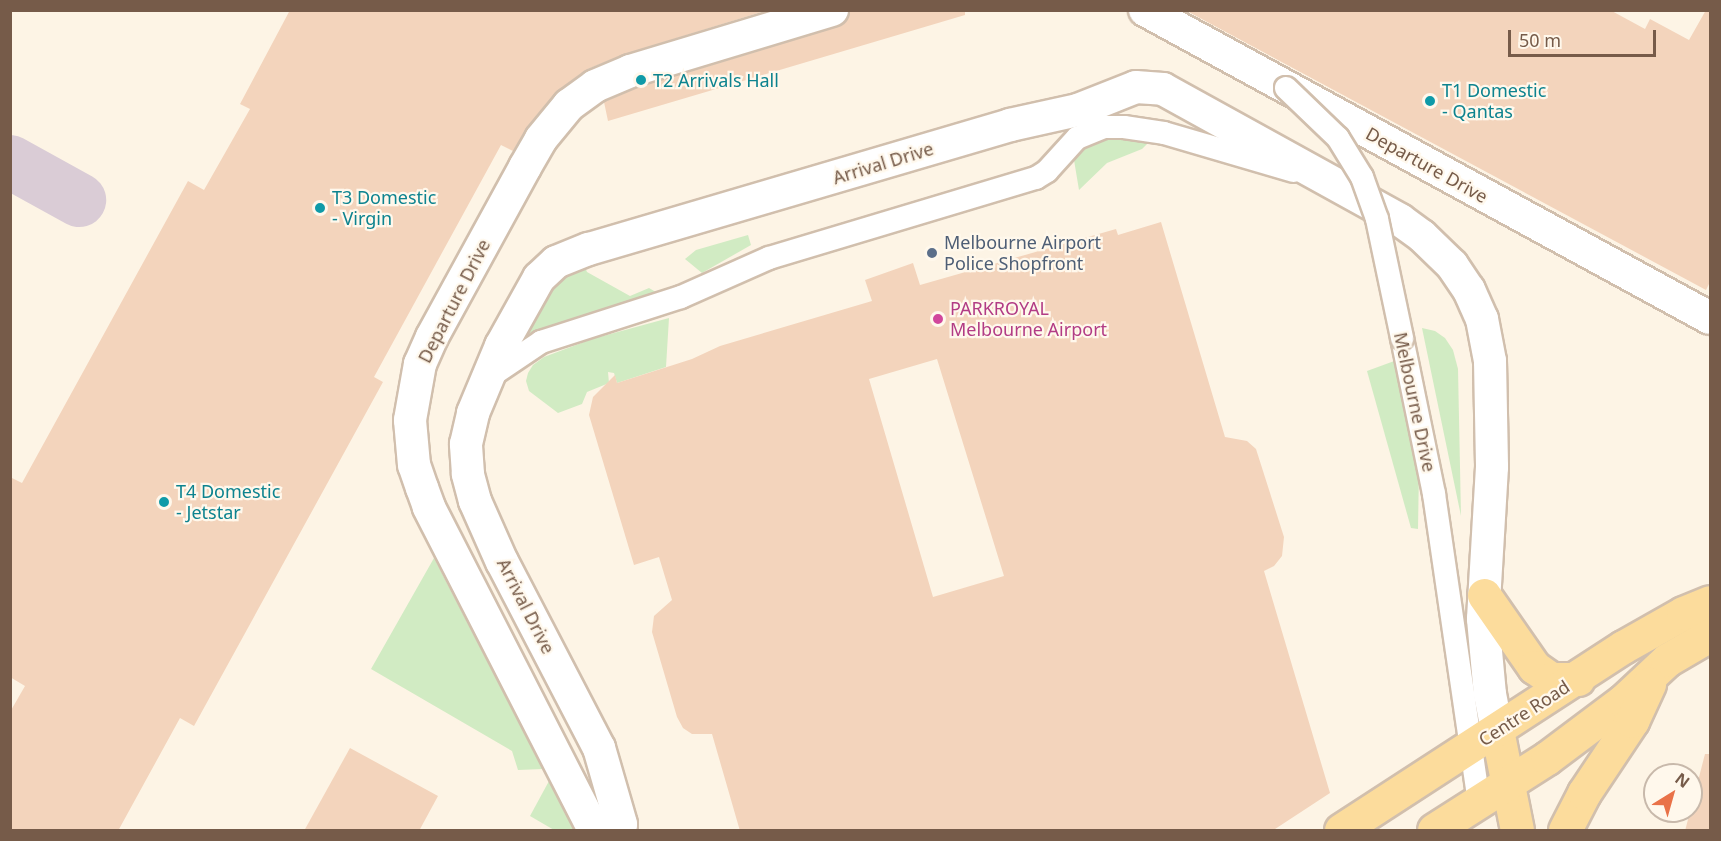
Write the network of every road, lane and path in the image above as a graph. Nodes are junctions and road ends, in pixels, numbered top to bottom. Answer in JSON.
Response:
{"nodes":[{"id":1,"x":832,"y":10,"type":"edge"},
{"id":2,"x":1145,"y":10,"type":"edge"},
{"id":3,"x":1286,"y":88,"type":"junction"},
{"id":4,"x":1325,"y":178,"type":"junction"},
{"id":5,"x":1710,"y":318,"type":"edge"},
{"id":6,"x":1482,"y":319,"type":"joint"},
{"id":7,"x":489,"y":377,"type":"junction"},
{"id":8,"x":1484,"y":595,"type":"junction"},
{"id":9,"x":1710,"y":603,"type":"edge"},
{"id":10,"x":1710,"y":635,"type":"edge"},
{"id":11,"x":1660,"y":667,"type":"junction"},
{"id":12,"x":1578,"y":678,"type":"junction"},
{"id":13,"x":1484,"y":739,"type":"junction"},
{"id":14,"x":1507,"y":784,"type":"junction"},
{"id":15,"x":1479,"y":801,"type":"junction"},
{"id":16,"x":594,"y":831,"type":"edge"},
{"id":17,"x":617,"y":831,"type":"edge"},
{"id":18,"x":1341,"y":831,"type":"edge"},
{"id":19,"x":1434,"y":831,"type":"edge"},
{"id":20,"x":1516,"y":831,"type":"edge"},
{"id":21,"x":1565,"y":831,"type":"edge"}],
"edges":[{"from":1,"to":16,"type":"street","name":"Departure Drive"},
{"from":2,"to":3,"type":"street","name":"Departure Drive"},
{"from":3,"to":5,"type":"street","name":"Departure Drive","bridge":true},
{"from":3,"to":13,"type":"street","name":"Melbourne Drive","bridge":true},
{"from":4,"to":6,"type":"street","name":"Arrival Drive"},
{"from":4,"to":7,"type":"street","name":"Arrival Drive"},
{"from":4,"to":7,"type":"street","name":"Arrival Drive"},
{"from":6,"to":8,"type":"street","name":"Melbourne Drive"},
{"from":7,"to":17,"type":"street","name":"Arrival Drive"},
{"from":8,"to":12,"type":"main road"},
{"from":8,"to":13,"type":"street","name":"Melbourne Drive"},
{"from":9,"to":11,"type":"main road"},
{"from":9,"to":12,"type":"main road","name":"Centre Road"},
{"from":10,"to":11,"type":"main road"},
{"from":11,"to":14,"type":"main road"},
{"from":11,"to":21,"type":"main road"},
{"from":12,"to":13,"type":"main road","name":"Centre Road"},
{"from":13,"to":14,"type":"main road","name":"Melbourne Drive"},
{"from":13,"to":15,"type":"street"},
{"from":13,"to":18,"type":"main road","name":"Centre Road"},
{"from":14,"to":15,"type":"main road"},
{"from":14,"to":20,"type":"main road","name":"Melbourne Drive"},
{"from":15,"to":19,"type":"main road"}]}
